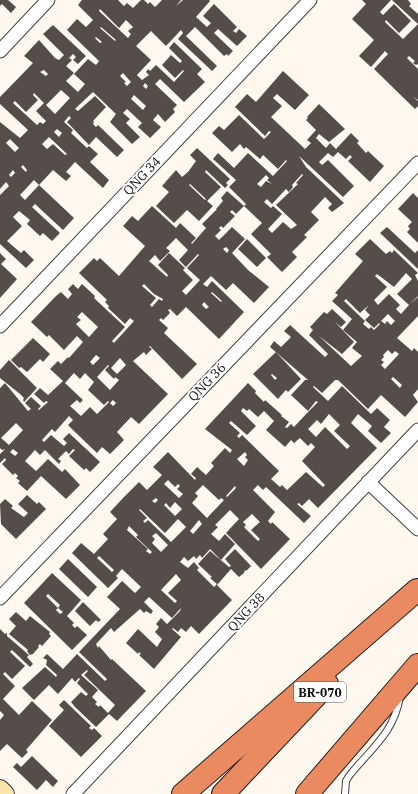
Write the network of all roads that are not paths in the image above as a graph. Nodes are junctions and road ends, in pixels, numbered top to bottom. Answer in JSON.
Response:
{"nodes":[{"id":1,"x":48,"y":0,"type":"edge"},
{"id":2,"x":310,"y":0,"type":"edge"},
{"id":3,"x":0,"y":51,"type":"edge"},
{"id":4,"x":416,"y":165,"type":"edge"},
{"id":5,"x":0,"y":326,"type":"edge"},
{"id":6,"x":418,"y":430,"type":"edge"},
{"id":7,"x":368,"y":482,"type":"junction"},
{"id":8,"x":418,"y":529,"type":"edge"},
{"id":9,"x":417,"y":590,"type":"edge"},
{"id":10,"x":0,"y":598,"type":"edge"},
{"id":11,"x":418,"y":665,"type":"edge"},
{"id":12,"x":402,"y":683,"type":"junction"},
{"id":13,"x":0,"y":789,"type":"edge"},
{"id":14,"x":6,"y":794,"type":"edge"},
{"id":15,"x":73,"y":794,"type":"edge"},
{"id":16,"x":183,"y":794,"type":"edge"},
{"id":17,"x":223,"y":794,"type":"edge"},
{"id":18,"x":307,"y":794,"type":"edge"},
{"id":19,"x":345,"y":794,"type":"edge"}],
"edges":[{"from":1,"to":3,"type":"street"},
{"from":2,"to":5,"type":"street","name":"QNG 34"},
{"from":4,"to":10,"type":"street","name":"QNG 36"},
{"from":6,"to":7,"type":"street","name":"QNG 38"},
{"from":7,"to":8,"type":"street"},
{"from":7,"to":15,"type":"street","name":"QNG 38"},
{"from":9,"to":16,"type":"highway"},
{"from":9,"to":17,"type":"highway","number":"BR-070"},
{"from":11,"to":12,"type":"highway"},
{"from":12,"to":18,"type":"highway"},
{"from":12,"to":19,"type":"lane"},
{"from":13,"to":14,"type":"main road"}]}
